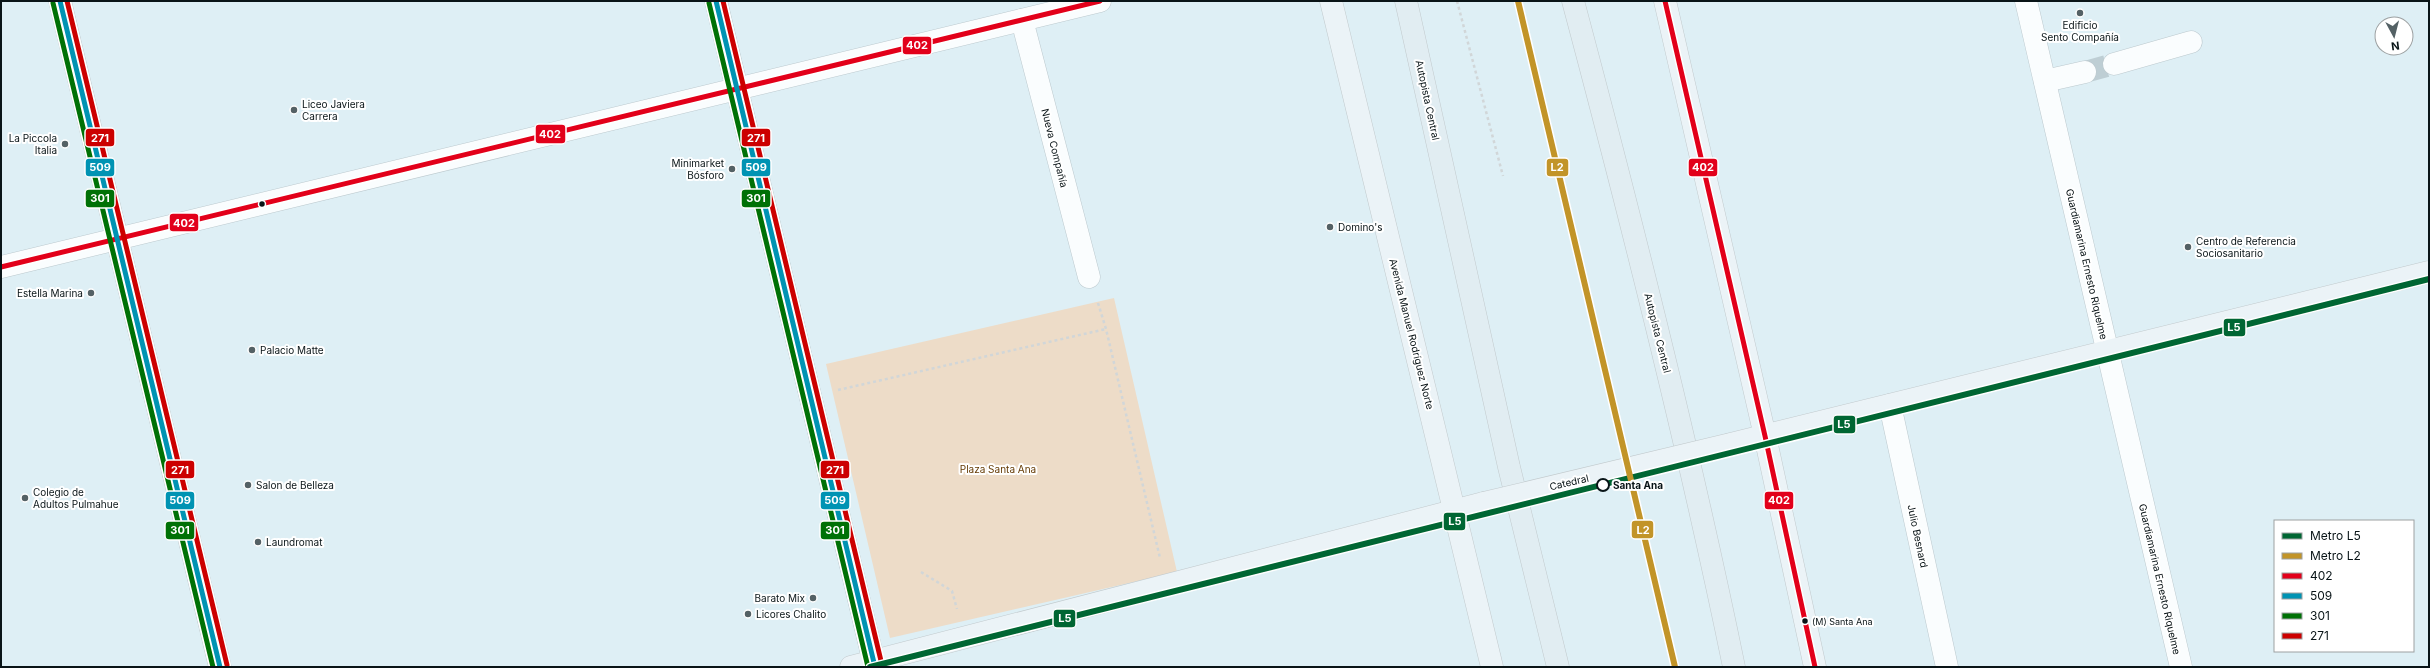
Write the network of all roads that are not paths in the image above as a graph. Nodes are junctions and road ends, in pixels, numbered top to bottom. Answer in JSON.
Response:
{"nodes":[{"id":1,"x":60,"y":1,"type":"edge"},
{"id":2,"x":716,"y":1,"type":"edge"},
{"id":3,"x":1100,"y":1,"type":"edge"},
{"id":4,"x":1331,"y":1,"type":"edge"},
{"id":5,"x":1406,"y":1,"type":"edge"},
{"id":6,"x":1573,"y":1,"type":"edge"},
{"id":7,"x":1665,"y":1,"type":"edge"},
{"id":8,"x":2026,"y":1,"type":"edge"},
{"id":9,"x":1022,"y":20,"type":"junction"},
{"id":10,"x":2191,"y":42,"type":"dead end"},
{"id":11,"x":2114,"y":64,"type":"tunnel mouth"},
{"id":12,"x":2085,"y":72,"type":"tunnel mouth"},
{"id":13,"x":2045,"y":81,"type":"junction"},
{"id":14,"x":737,"y":90,"type":"junction"},
{"id":15,"x":118,"y":239,"type":"junction"},
{"id":16,"x":1,"y":267,"type":"edge"},
{"id":17,"x":2429,"y":272,"type":"edge"},
{"id":18,"x":1088,"y":277,"type":"dead end"},
{"id":19,"x":2107,"y":351,"type":"junction"},
{"id":20,"x":1890,"y":405,"type":"junction"},
{"id":21,"x":1765,"y":436,"type":"junction"},
{"id":22,"x":1455,"y":510,"type":"junction"},
{"id":23,"x":874,"y":664,"type":"edge"},
{"id":24,"x":220,"y":667,"type":"edge"},
{"id":25,"x":851,"y":667,"type":"edge"},
{"id":26,"x":1492,"y":667,"type":"edge"},
{"id":27,"x":1558,"y":667,"type":"edge"},
{"id":28,"x":1734,"y":667,"type":"edge"},
{"id":29,"x":1815,"y":667,"type":"edge"},
{"id":30,"x":1947,"y":667,"type":"edge"},
{"id":31,"x":2181,"y":667,"type":"edge"}],
"edges":[{"from":1,"to":15,"type":"main road"},
{"from":2,"to":14,"type":"street"},
{"from":3,"to":9,"type":"street"},
{"from":4,"to":22,"type":"main road","name":"Avenida Manuel Rodríguez Norte"},
{"from":5,"to":27,"type":"highway","name":"Autopista Central"},
{"from":6,"to":28,"type":"highway","name":"Autopista Central"},
{"from":7,"to":21,"type":"main road"},
{"from":8,"to":13,"type":"street","name":"Guardiamarina Ernesto Riquelme"},
{"from":9,"to":14,"type":"street"},
{"from":9,"to":18,"type":"street","name":"Nueva Compañía"},
{"from":10,"to":11,"type":"street"},
{"from":12,"to":13,"type":"street"},
{"from":13,"to":19,"type":"street","name":"Guardiamarina Ernesto Riquelme"},
{"from":14,"to":15,"type":"street"},
{"from":14,"to":23,"type":"street"},
{"from":15,"to":16,"type":"street"},
{"from":15,"to":24,"type":"main road"},
{"from":17,"to":19,"type":"main road","name":"Catedral"},
{"from":19,"to":20,"type":"main road","name":"Catedral"},
{"from":19,"to":31,"type":"street","name":"Guardiamarina Ernesto Riquelme"},
{"from":20,"to":21,"type":"main road","name":"Catedral"},
{"from":20,"to":30,"type":"street","name":"Julio Besnard"},
{"from":21,"to":22,"type":"main road","name":"Catedral","bridge":true},
{"from":21,"to":29,"type":"main road"},
{"from":22,"to":23,"type":"main road","name":"Catedral"},
{"from":22,"to":26,"type":"main road","name":"Avenida Manuel Rodríguez Norte"},
{"from":23,"to":25,"type":"main road","name":"Catedral"}]}
